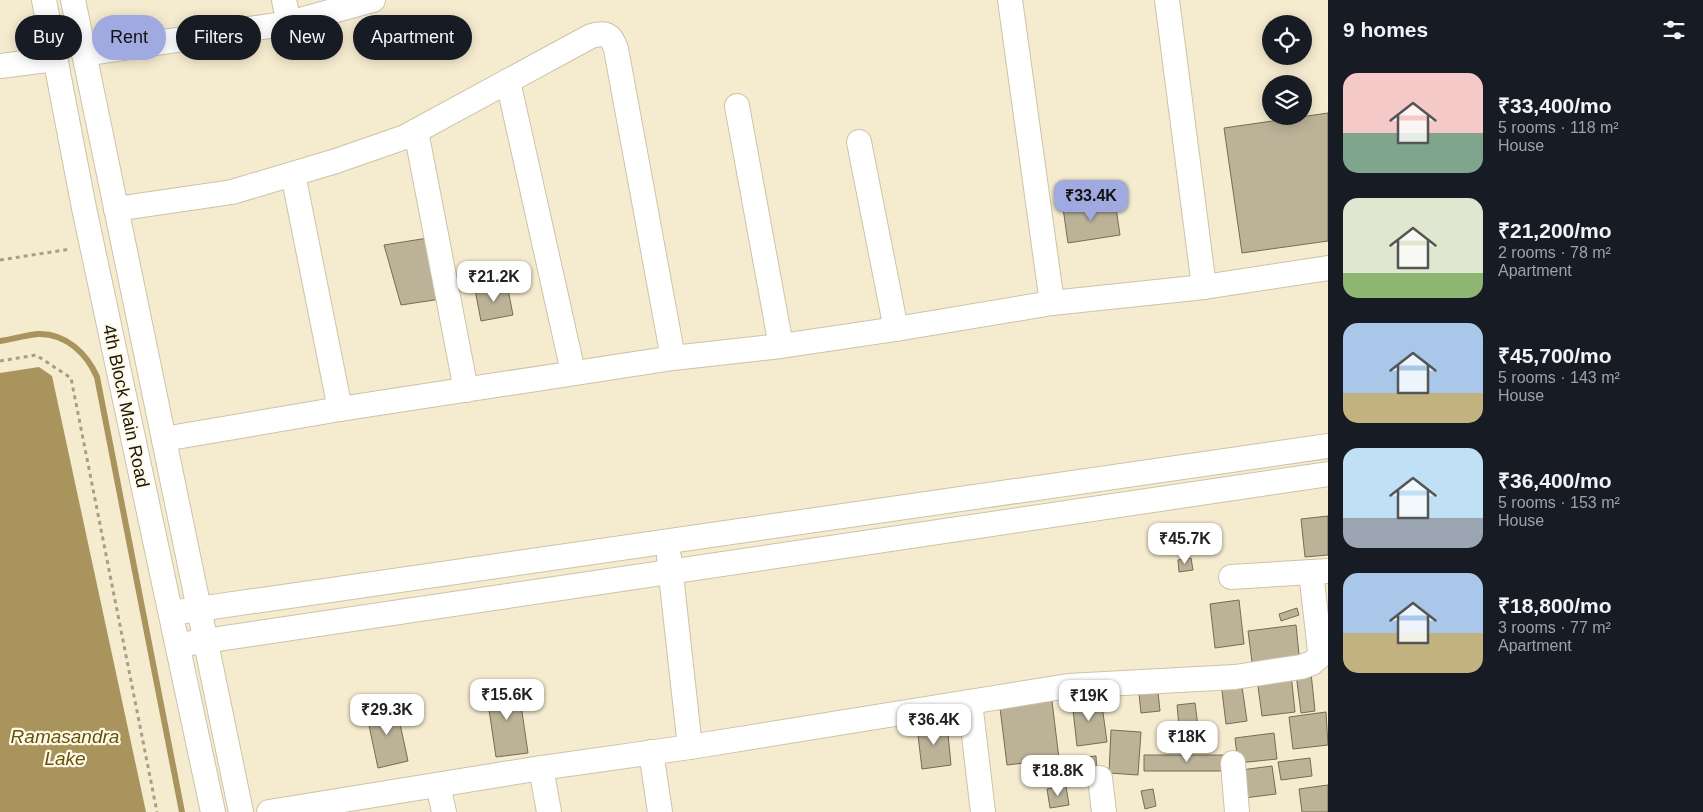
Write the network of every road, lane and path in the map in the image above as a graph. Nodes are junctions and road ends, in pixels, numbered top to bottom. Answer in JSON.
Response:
{"nodes":[{"id":1,"x":44,"y":0,"type":"edge"},
{"id":2,"x":73,"y":0,"type":"edge"},
{"id":3,"x":374,"y":0,"type":"edge"},
{"id":4,"x":1010,"y":0,"type":"edge"},
{"id":5,"x":1167,"y":0,"type":"edge"},
{"id":6,"x":286,"y":11,"type":"edge"},
{"id":7,"x":47,"y":15,"type":"edge"},
{"id":8,"x":84,"y":54,"type":"junction"},
{"id":9,"x":47,"y":60,"type":"edge"},
{"id":10,"x":55,"y":60,"type":"edge"},
{"id":11,"x":0,"y":66,"type":"edge"},
{"id":12,"x":508,"y":81,"type":"junction"},
{"id":13,"x":737,"y":106,"type":"dead end"},
{"id":14,"x":416,"y":131,"type":"junction"},
{"id":15,"x":859,"y":142,"type":"dead end"},
{"id":16,"x":293,"y":174,"type":"junction"},
{"id":17,"x":116,"y":209,"type":"junction"},
{"id":18,"x":92,"y":246,"type":"junction"},
{"id":19,"x":0,"y":260,"type":"edge"},
{"id":20,"x":1328,"y":268,"type":"edge"},
{"id":21,"x":1204,"y":287,"type":"junction"},
{"id":22,"x":1052,"y":303,"type":"junction"},
{"id":23,"x":896,"y":329,"type":"junction"},
{"id":24,"x":781,"y":346,"type":"junction"},
{"id":25,"x":673,"y":358,"type":"junction"},
{"id":26,"x":0,"y":361,"type":"edge"},
{"id":27,"x":573,"y":372,"type":"junction"},
{"id":28,"x":466,"y":390,"type":"junction"},
{"id":29,"x":340,"y":409,"type":"junction"},
{"id":30,"x":164,"y":439,"type":"junction"},
{"id":31,"x":1328,"y":446,"type":"edge"},
{"id":32,"x":1328,"y":474,"type":"edge"},
{"id":33,"x":668,"y":541,"type":"junction"},
{"id":34,"x":670,"y":572,"type":"junction"},
{"id":35,"x":1320,"y":572,"type":"edge"},
{"id":36,"x":1231,"y":577,"type":"dead end"},
{"id":37,"x":199,"y":608,"type":"junction"},
{"id":38,"x":171,"y":613,"type":"junction"},
{"id":39,"x":205,"y":641,"type":"junction"},
{"id":40,"x":178,"y":645,"type":"junction"},
{"id":41,"x":970,"y":702,"type":"junction"},
{"id":42,"x":690,"y":747,"type":"junction"},
{"id":43,"x":651,"y":752,"type":"junction"},
{"id":44,"x":1233,"y":763,"type":"dead end"},
{"id":45,"x":541,"y":768,"type":"junction"},
{"id":46,"x":1100,"y":778,"type":"dead end"},
{"id":47,"x":438,"y":785,"type":"junction"},
{"id":48,"x":157,"y":812,"type":"edge"},
{"id":49,"x":214,"y":812,"type":"edge"},
{"id":50,"x":241,"y":812,"type":"edge"},
{"id":51,"x":269,"y":812,"type":"edge"},
{"id":52,"x":444,"y":812,"type":"edge"},
{"id":53,"x":549,"y":812,"type":"edge"},
{"id":54,"x":660,"y":812,"type":"edge"},
{"id":55,"x":983,"y":812,"type":"edge"},
{"id":56,"x":1104,"y":812,"type":"edge"},
{"id":57,"x":1237,"y":812,"type":"edge"}],
"edges":[{"from":1,"to":7,"type":"street","name":"4th Block Main Road"},
{"from":2,"to":8,"type":"street","name":"4th Block Main Road"},
{"from":3,"to":6,"type":"street"},
{"from":4,"to":22,"type":"street"},
{"from":5,"to":21,"type":"street"},
{"from":6,"to":8,"type":"street"},
{"from":8,"to":17,"type":"street","name":"4th Block Main Road"},
{"from":9,"to":11,"type":"street"},
{"from":10,"to":18,"type":"street","name":"4th Block Main Road"},
{"from":12,"to":14,"type":"street"},
{"from":12,"to":25,"type":"street"},
{"from":12,"to":27,"type":"street"},
{"from":13,"to":24,"type":"street"},
{"from":14,"to":16,"type":"street"},
{"from":14,"to":28,"type":"street"},
{"from":15,"to":23,"type":"street"},
{"from":16,"to":17,"type":"street"},
{"from":16,"to":29,"type":"street"},
{"from":17,"to":30,"type":"street","name":"4th Block Main Road"},
{"from":18,"to":19,"type":"path"},
{"from":18,"to":38,"type":"street","name":"4th Block Main Road"},
{"from":20,"to":21,"type":"street"},
{"from":21,"to":22,"type":"street"},
{"from":22,"to":23,"type":"street"},
{"from":23,"to":24,"type":"street"},
{"from":24,"to":25,"type":"street"},
{"from":25,"to":27,"type":"street"},
{"from":26,"to":48,"type":"path"},
{"from":27,"to":28,"type":"street"},
{"from":28,"to":29,"type":"street"},
{"from":29,"to":30,"type":"street"},
{"from":30,"to":37,"type":"street","name":"4th Block Main Road"},
{"from":31,"to":33,"type":"street"},
{"from":32,"to":34,"type":"street"},
{"from":33,"to":34,"type":"street"},
{"from":33,"to":37,"type":"street"},
{"from":34,"to":39,"type":"street"},
{"from":34,"to":42,"type":"street"},
{"from":35,"to":36,"type":"street"},
{"from":35,"to":41,"type":"street"},
{"from":37,"to":38,"type":"street"},
{"from":37,"to":39,"type":"street","name":"4th Block Main Road"},
{"from":38,"to":40,"type":"street","name":"4th Block Main Road"},
{"from":39,"to":40,"type":"street"},
{"from":39,"to":50,"type":"street","name":"4th Block Main Road"},
{"from":40,"to":49,"type":"street","name":"4th Block Main Road"},
{"from":41,"to":42,"type":"street"},
{"from":41,"to":55,"type":"street"},
{"from":42,"to":43,"type":"street"},
{"from":43,"to":45,"type":"street"},
{"from":43,"to":54,"type":"street"},
{"from":44,"to":57,"type":"street"},
{"from":45,"to":47,"type":"street"},
{"from":45,"to":53,"type":"street"},
{"from":46,"to":56,"type":"street"},
{"from":47,"to":51,"type":"street"},
{"from":47,"to":52,"type":"street"}]}
